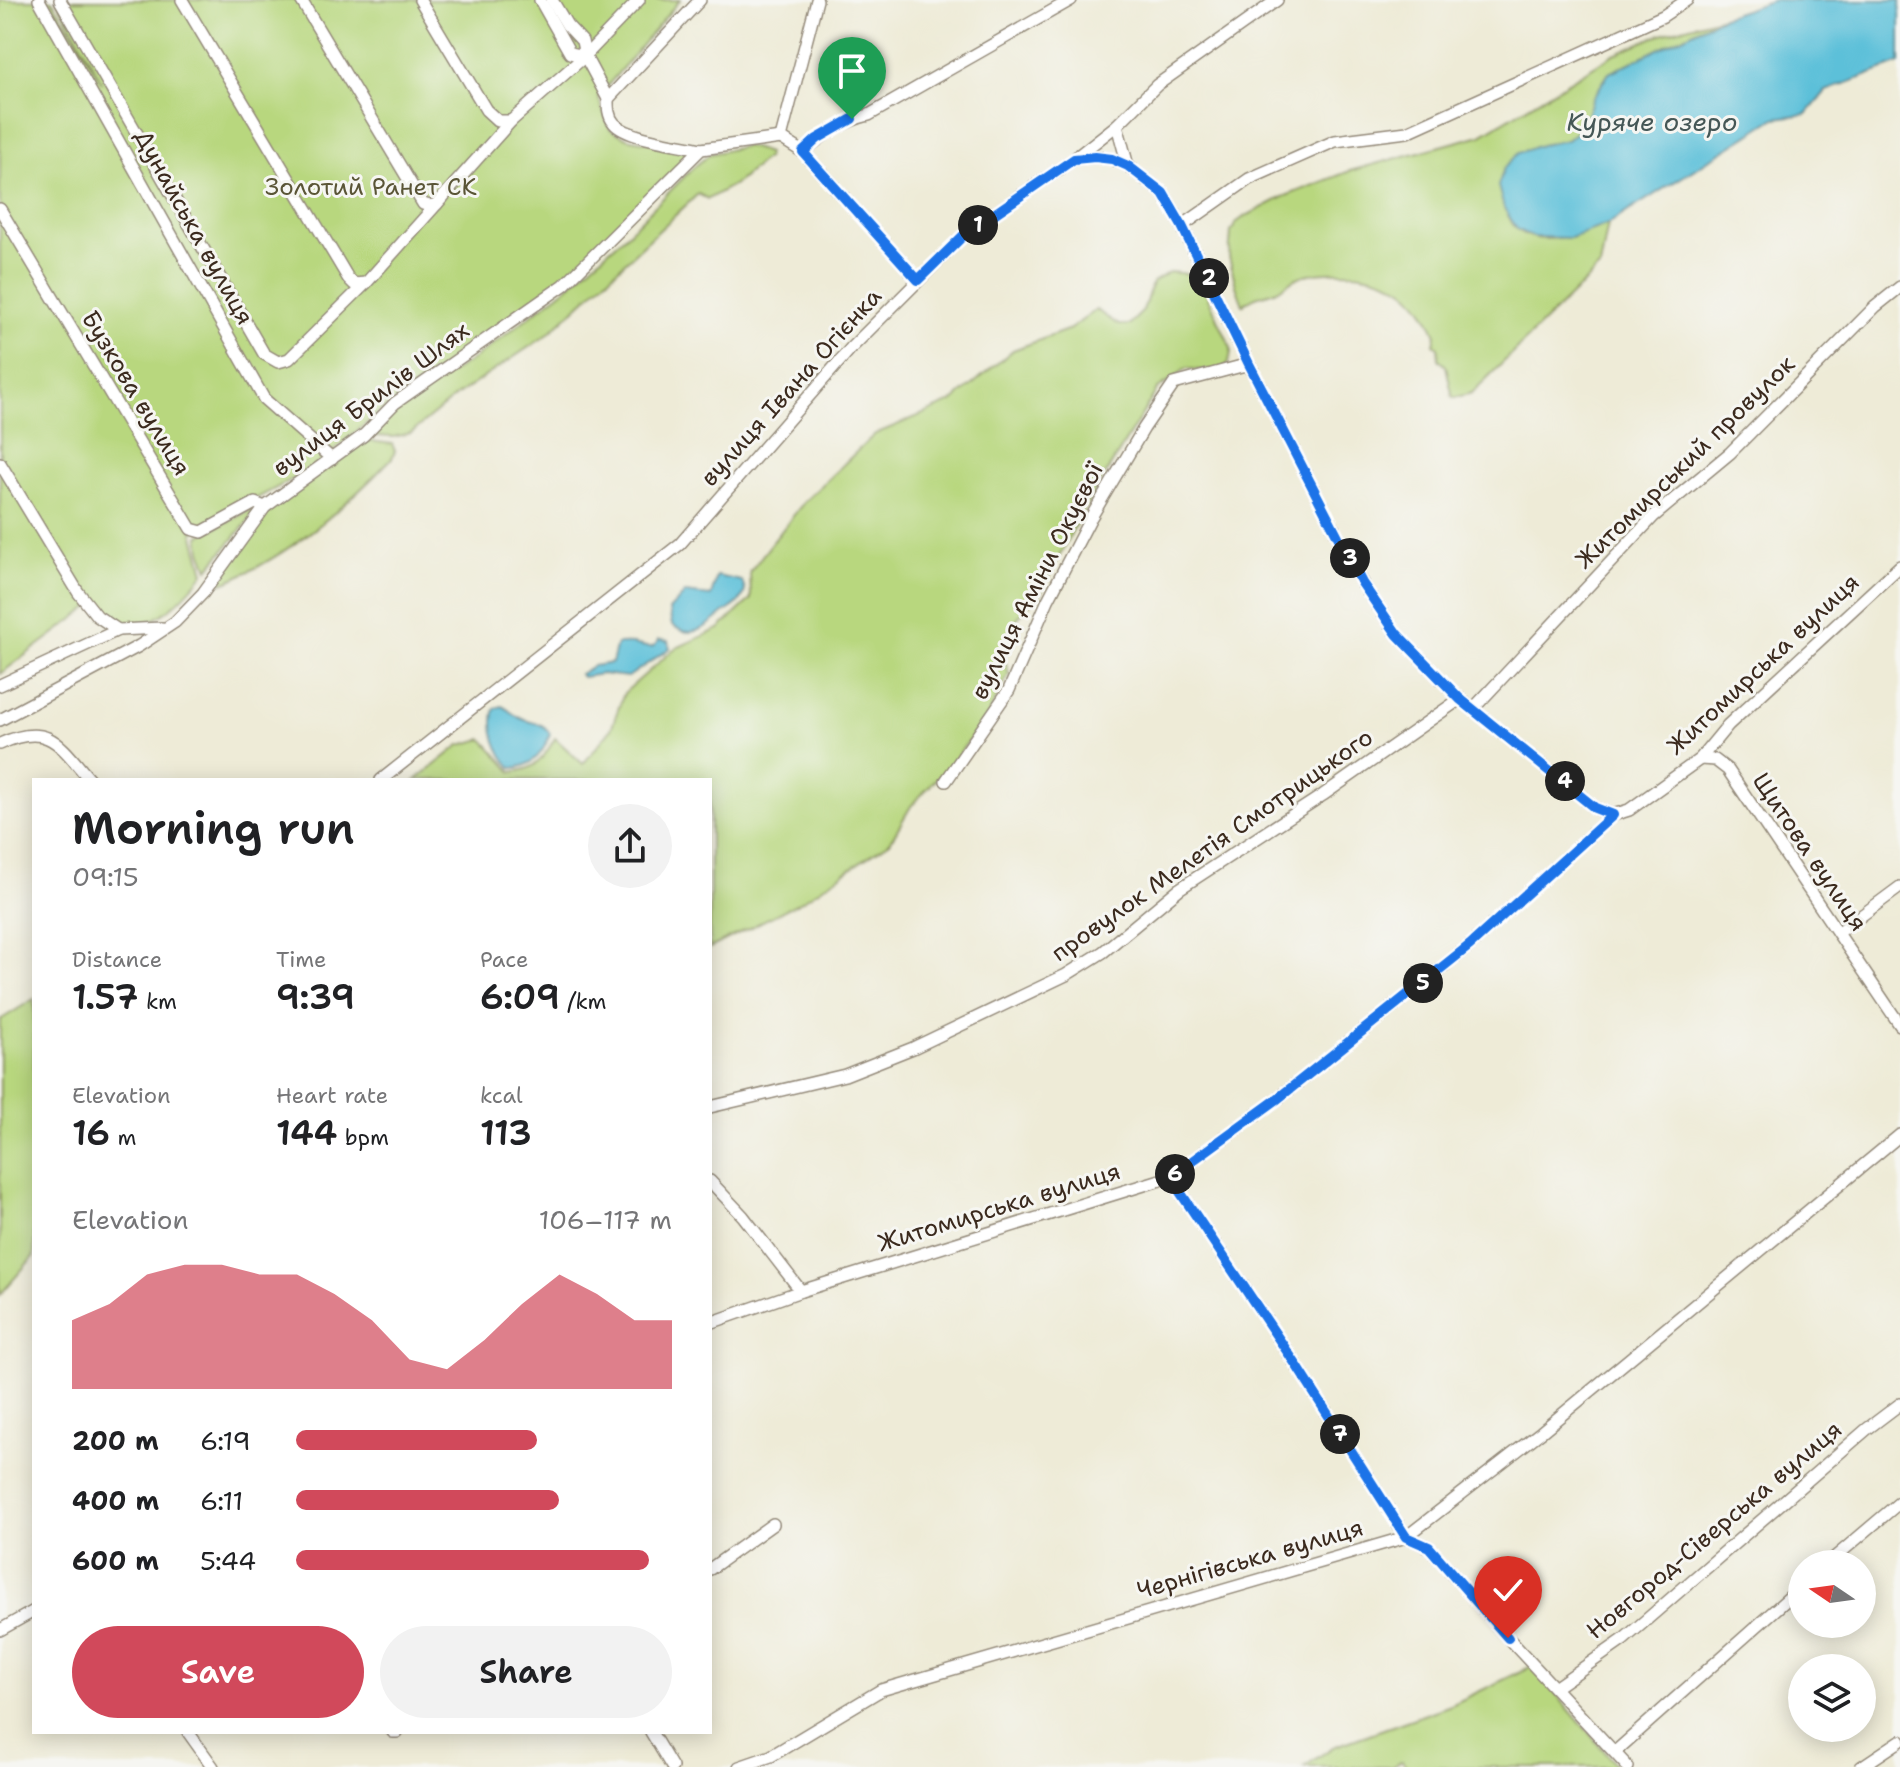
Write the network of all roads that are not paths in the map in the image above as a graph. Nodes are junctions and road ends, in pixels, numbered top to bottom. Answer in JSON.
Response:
{"nodes":[{"id":1,"x":39,"y":0,"type":"edge"},
{"id":2,"x":60,"y":0,"type":"edge"},
{"id":3,"x":182,"y":0,"type":"edge"},
{"id":4,"x":301,"y":0,"type":"edge"},
{"id":5,"x":420,"y":0,"type":"edge"},
{"id":6,"x":540,"y":0,"type":"edge"},
{"id":7,"x":552,"y":0,"type":"edge"},
{"id":8,"x":639,"y":0,"type":"edge"},
{"id":9,"x":700,"y":0,"type":"edge"},
{"id":10,"x":817,"y":0,"type":"edge"},
{"id":11,"x":1071,"y":0,"type":"edge"},
{"id":12,"x":1277,"y":0,"type":"edge"},
{"id":13,"x":1687,"y":0,"type":"edge"},
{"id":14,"x":585,"y":56,"type":"junction"},
{"id":15,"x":608,"y":99,"type":"junction"},
{"id":16,"x":511,"y":121,"type":"junction"},
{"id":17,"x":1117,"y":125,"type":"junction"},
{"id":18,"x":781,"y":138,"type":"junction"},
{"id":19,"x":701,"y":149,"type":"junction"},
{"id":20,"x":803,"y":152,"type":"junction"},
{"id":21,"x":1074,"y":159,"type":"junction"},
{"id":22,"x":1128,"y":166,"type":"junction"},
{"id":23,"x":438,"y":204,"type":"junction"},
{"id":24,"x":0,"y":209,"type":"edge"},
{"id":25,"x":1182,"y":226,"type":"junction"},
{"id":26,"x":918,"y":280,"type":"junction"},
{"id":27,"x":367,"y":282,"type":"junction"},
{"id":28,"x":1900,"y":287,"type":"edge"},
{"id":29,"x":1249,"y":364,"type":"junction"},
{"id":30,"x":332,"y":459,"type":"junction"},
{"id":31,"x":0,"y":463,"type":"edge"},
{"id":32,"x":265,"y":507,"type":"junction"},
{"id":33,"x":1900,"y":566,"type":"edge"},
{"id":34,"x":163,"y":628,"type":"junction"},
{"id":35,"x":118,"y":630,"type":"junction"},
{"id":36,"x":0,"y":685,"type":"edge"},
{"id":37,"x":1460,"y":699,"type":"junction"},
{"id":38,"x":1473,"y":709,"type":"junction"},
{"id":39,"x":0,"y":720,"type":"edge"},
{"id":40,"x":0,"y":744,"type":"edge"},
{"id":41,"x":1700,"y":759,"type":"junction"},
{"id":42,"x":87,"y":778,"type":"edge"},
{"id":43,"x":384,"y":778,"type":"edge"},
{"id":44,"x":946,"y":781,"type":"dead end"},
{"id":45,"x":1613,"y":815,"type":"junction"},
{"id":46,"x":1900,"y":887,"type":"edge"},
{"id":47,"x":1838,"y":933,"type":"junction"},
{"id":48,"x":1900,"y":1025,"type":"edge"},
{"id":49,"x":712,"y":1107,"type":"edge"},
{"id":50,"x":1900,"y":1135,"type":"edge"},
{"id":51,"x":1170,"y":1177,"type":"junction"},
{"id":52,"x":712,"y":1183,"type":"edge"},
{"id":53,"x":801,"y":1291,"type":"junction"},
{"id":54,"x":712,"y":1322,"type":"edge"},
{"id":55,"x":1900,"y":1404,"type":"edge"},
{"id":56,"x":1900,"y":1502,"type":"edge"},
{"id":57,"x":773,"y":1524,"type":"dead end"},
{"id":58,"x":1406,"y":1537,"type":"junction"},
{"id":59,"x":1843,"y":1550,"type":"edge"},
{"id":60,"x":712,"y":1568,"type":"edge"},
{"id":61,"x":1788,"y":1598,"type":"edge"},
{"id":62,"x":32,"y":1612,"type":"edge"},
{"id":63,"x":0,"y":1630,"type":"edge"},
{"id":64,"x":1556,"y":1687,"type":"junction"},
{"id":65,"x":189,"y":1734,"type":"edge"},
{"id":66,"x":652,"y":1734,"type":"edge"},
{"id":67,"x":1900,"y":1741,"type":"edge"},
{"id":68,"x":1616,"y":1751,"type":"junction"},
{"id":69,"x":213,"y":1767,"type":"edge"},
{"id":70,"x":672,"y":1767,"type":"edge"},
{"id":71,"x":739,"y":1767,"type":"edge"},
{"id":72,"x":1628,"y":1767,"type":"edge"},
{"id":73,"x":1861,"y":1767,"type":"edge"}],
"edges":[{"from":1,"to":30,"type":"street","name":"Дунайська вулиця"},
{"from":2,"to":27,"type":"street","name":"Дунайська вулиця"},
{"from":3,"to":27,"type":"street"},
{"from":4,"to":23,"type":"street"},
{"from":5,"to":16,"type":"street"},
{"from":6,"to":14,"type":"street"},
{"from":7,"to":14,"type":"street"},
{"from":8,"to":14,"type":"street"},
{"from":9,"to":15,"type":"street"},
{"from":10,"to":18,"type":"street"},
{"from":11,"to":20,"type":"street"},
{"from":12,"to":17,"type":"street","name":"вулиця Івана Огієнка"},
{"from":13,"to":25,"type":"street"},
{"from":14,"to":15,"type":"street"},
{"from":14,"to":16,"type":"street"},
{"from":15,"to":19,"type":"street"},
{"from":16,"to":23,"type":"street"},
{"from":17,"to":21,"type":"street","name":"вулиця Івана Огієнка"},
{"from":17,"to":22,"type":"street"},
{"from":18,"to":19,"type":"street"},
{"from":18,"to":20,"type":"street"},
{"from":19,"to":30,"type":"street","name":"вулиця Брилів Шлях"},
{"from":20,"to":26,"type":"street"},
{"from":21,"to":22,"type":"street"},
{"from":21,"to":26,"type":"street","name":"вулиця Івана Огієнка"},
{"from":22,"to":25,"type":"street"},
{"from":23,"to":27,"type":"street"},
{"from":24,"to":32,"type":"street","name":"Бузкова вулиця"},
{"from":25,"to":29,"type":"street"},
{"from":26,"to":43,"type":"street","name":"вулиця Івана Огієнка"},
{"from":28,"to":38,"type":"street","name":"Житомирський провулок"},
{"from":29,"to":37,"type":"street"},
{"from":29,"to":44,"type":"street","name":"вулиця Аміни Окуєвої"},
{"from":30,"to":32,"type":"street","name":"вулиця Брилів Шлях"},
{"from":31,"to":35,"type":"street"},
{"from":32,"to":34,"type":"street","name":"вулиця Брилів Шлях"},
{"from":33,"to":41,"type":"street","name":"Житомирська вулиця"},
{"from":34,"to":35,"type":"street"},
{"from":34,"to":39,"type":"street","name":"вулиця Брилів Шлях"},
{"from":35,"to":36,"type":"street"},
{"from":37,"to":38,"type":"street"},
{"from":37,"to":49,"type":"street","name":"провулок Мелетія Смотрицького"},
{"from":38,"to":45,"type":"street"},
{"from":40,"to":42,"type":"street"},
{"from":41,"to":45,"type":"street","name":"Житомирська вулиця"},
{"from":41,"to":47,"type":"street","name":"Щитова вулиця"},
{"from":45,"to":51,"type":"street","name":"Житомирська вулиця"},
{"from":46,"to":47,"type":"street"},
{"from":47,"to":48,"type":"street","name":"Щитова вулиця"},
{"from":50,"to":58,"type":"street","name":"Чернігівська вулиця"},
{"from":51,"to":53,"type":"street","name":"Житомирська вулиця"},
{"from":51,"to":58,"type":"street"},
{"from":52,"to":53,"type":"street"},
{"from":53,"to":54,"type":"street","name":"Житомирська вулиця"},
{"from":55,"to":64,"type":"street","name":"Новгород-Сіверська вулиця"},
{"from":56,"to":59,"type":"street"},
{"from":57,"to":60,"type":"street"},
{"from":58,"to":64,"type":"street"},
{"from":58,"to":71,"type":"street","name":"Чернігівська вулиця"},
{"from":61,"to":68,"type":"street"},
{"from":62,"to":63,"type":"street"},
{"from":64,"to":68,"type":"street"},
{"from":65,"to":69,"type":"street"},
{"from":66,"to":70,"type":"street"},
{"from":67,"to":73,"type":"street"},
{"from":68,"to":72,"type":"street"}]}
